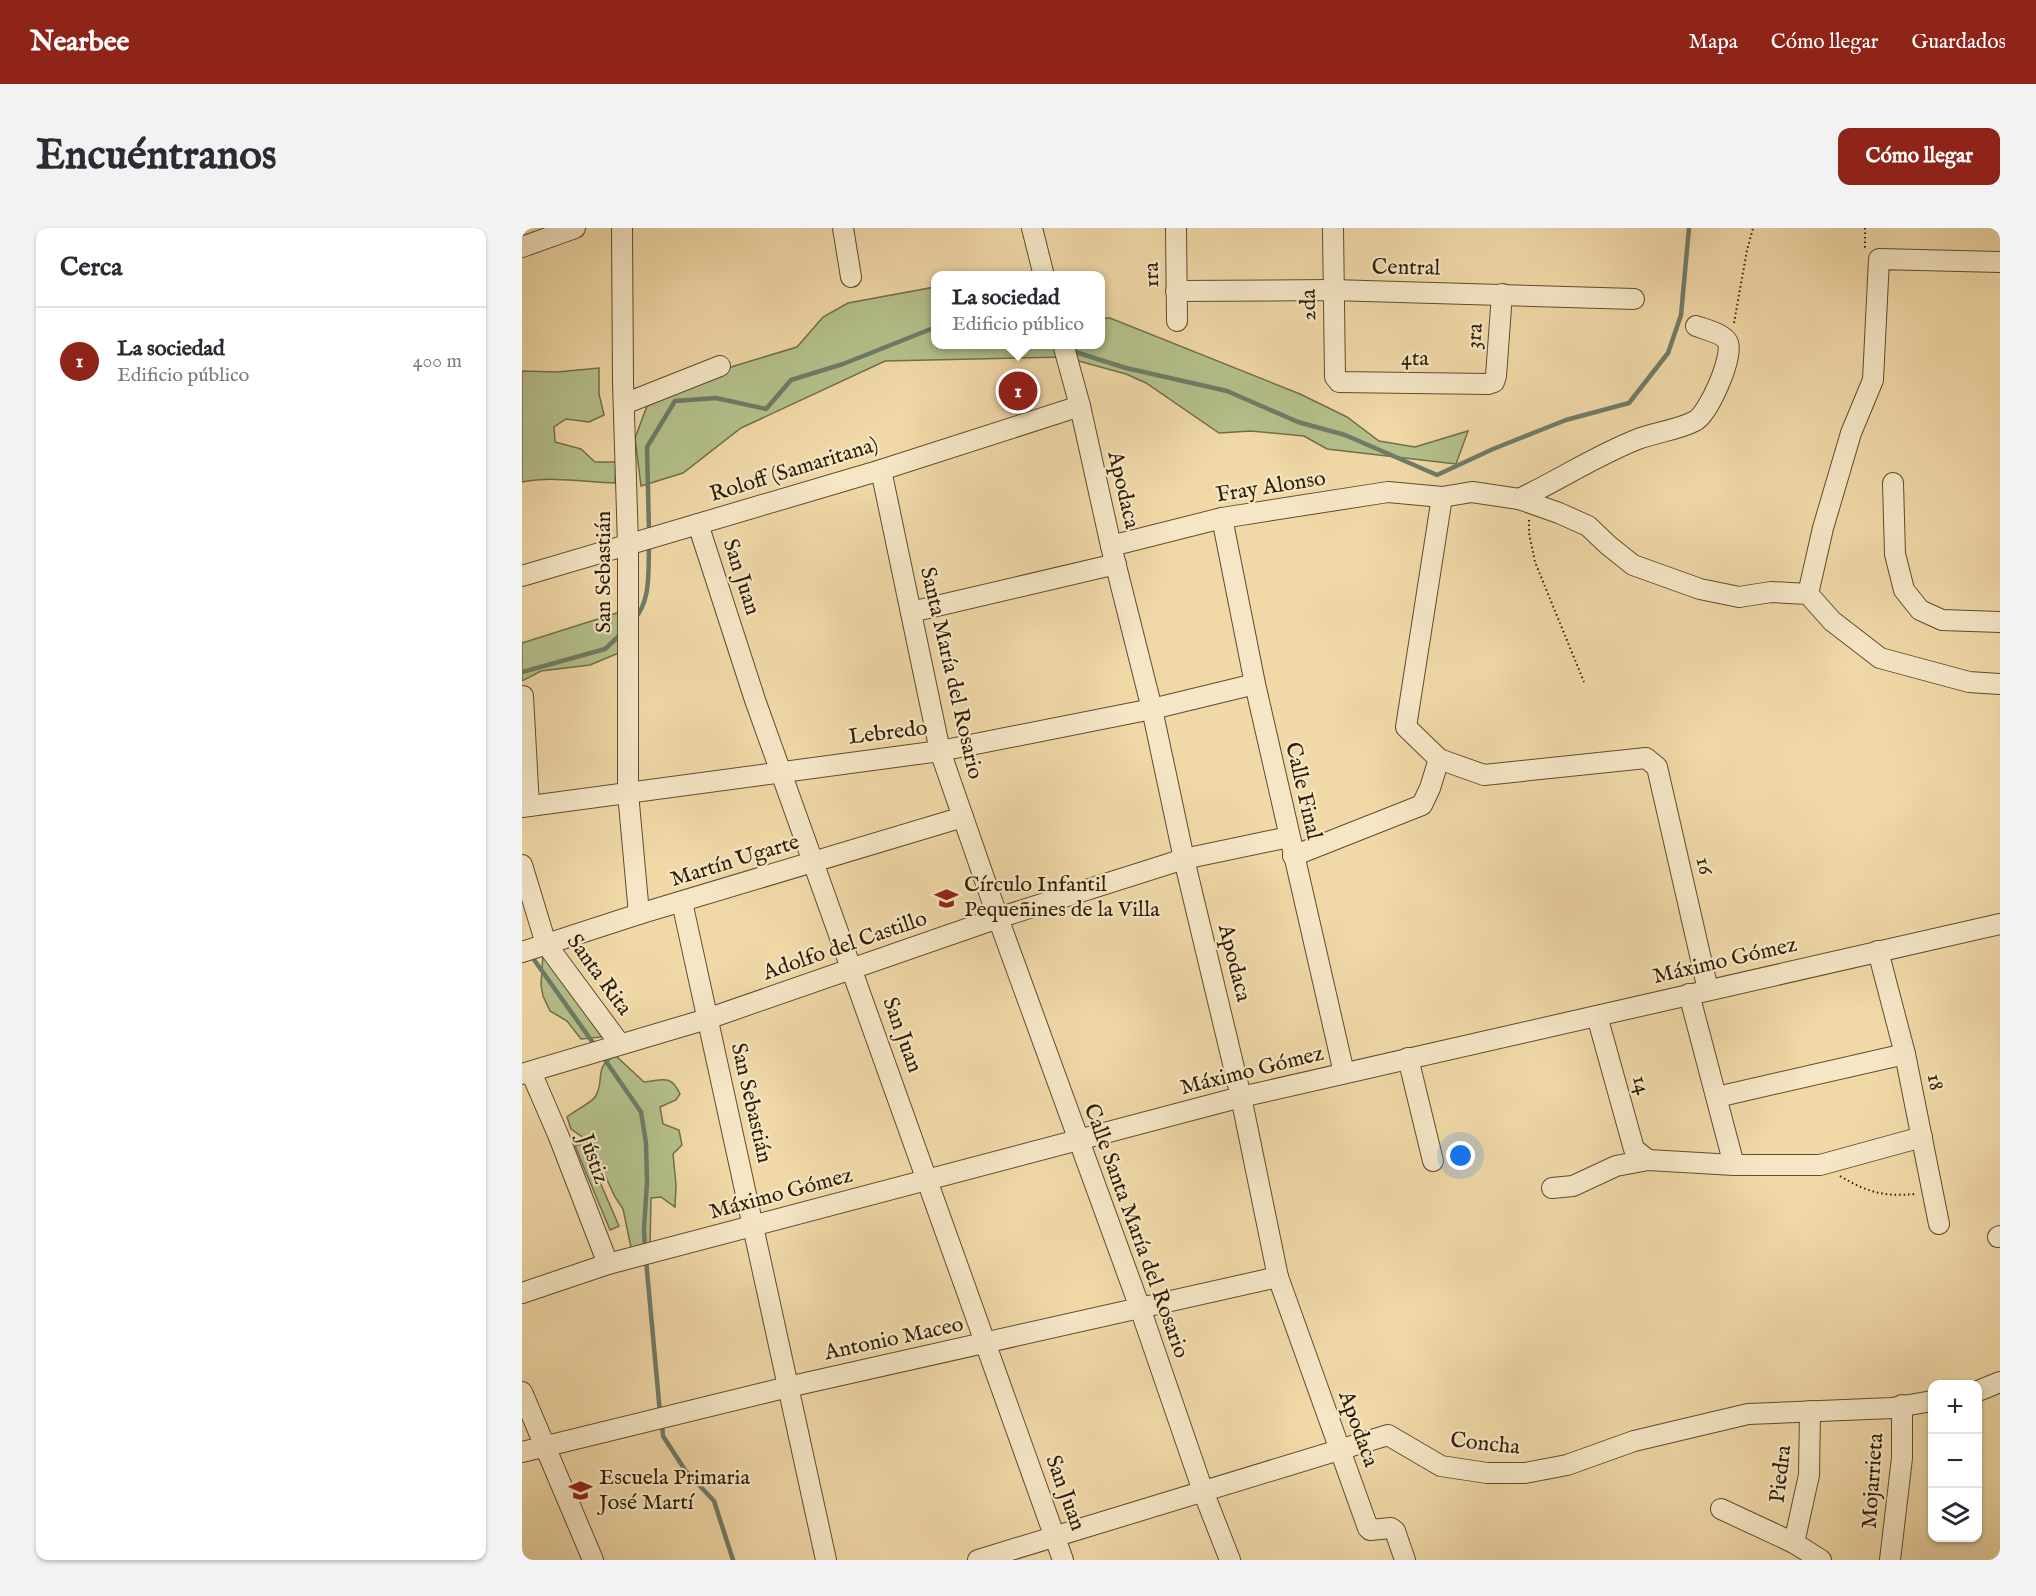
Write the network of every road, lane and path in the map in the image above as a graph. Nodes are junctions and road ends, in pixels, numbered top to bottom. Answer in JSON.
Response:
{"nodes":[{"id":1,"x":575,"y":228,"type":"edge"},
{"id":2,"x":622,"y":228,"type":"edge"},
{"id":3,"x":843,"y":228,"type":"edge"},
{"id":4,"x":1032,"y":228,"type":"edge"},
{"id":5,"x":1176,"y":228,"type":"edge"},
{"id":6,"x":1333,"y":228,"type":"edge"},
{"id":7,"x":1753,"y":228,"type":"edge"},
{"id":8,"x":522,"y":247,"type":"edge"},
{"id":9,"x":2000,"y":262,"type":"edge"},
{"id":10,"x":1043,"y":271,"type":"edge"},
{"id":11,"x":851,"y":277,"type":"dead end"},
{"id":12,"x":1332,"y":290,"type":"junction"},
{"id":13,"x":1176,"y":291,"type":"junction"},
{"id":14,"x":1503,"y":294,"type":"junction"},
{"id":15,"x":1634,"y":299,"type":"dead end"},
{"id":16,"x":1177,"y":321,"type":"dead end"},
{"id":17,"x":1696,"y":326,"type":"dead end"},
{"id":18,"x":1728,"y":344,"type":"junction"},
{"id":19,"x":1064,"y":349,"type":"edge"},
{"id":20,"x":720,"y":366,"type":"dead end"},
{"id":21,"x":1336,"y":380,"type":"joint"},
{"id":22,"x":1494,"y":382,"type":"joint"},
{"id":23,"x":624,"y":404,"type":"junction"},
{"id":24,"x":1080,"y":406,"type":"junction"},
{"id":25,"x":881,"y":470,"type":"junction"},
{"id":26,"x":1893,"y":483,"type":"dead end"},
{"id":27,"x":1442,"y":497,"type":"junction"},
{"id":28,"x":1525,"y":501,"type":"junction"},
{"id":29,"x":1222,"y":518,"type":"junction"},
{"id":30,"x":698,"y":524,"type":"junction"},
{"id":31,"x":628,"y":545,"type":"junction"},
{"id":32,"x":1113,"y":555,"type":"junction"},
{"id":33,"x":522,"y":576,"type":"edge"},
{"id":34,"x":1808,"y":594,"type":"junction"},
{"id":35,"x":911,"y":612,"type":"junction"},
{"id":36,"x":2000,"y":622,"type":"edge"},
{"id":37,"x":1584,"y":682,"type":"dead end"},
{"id":38,"x":1255,"y":684,"type":"junction"},
{"id":39,"x":2000,"y":684,"type":"edge"},
{"id":40,"x":522,"y":696,"type":"edge"},
{"id":41,"x":1152,"y":709,"type":"junction"},
{"id":42,"x":940,"y":751,"type":"junction"},
{"id":43,"x":1439,"y":759,"type":"junction"},
{"id":44,"x":782,"y":771,"type":"junction"},
{"id":45,"x":628,"y":793,"type":"junction"},
{"id":46,"x":525,"y":806,"type":"edge"},
{"id":47,"x":963,"y":817,"type":"junction"},
{"id":48,"x":1289,"y":837,"type":"junction"},
{"id":49,"x":1293,"y":856,"type":"junction"},
{"id":50,"x":1184,"y":859,"type":"junction"},
{"id":51,"x":815,"y":862,"type":"junction"},
{"id":52,"x":522,"y":865,"type":"edge"},
{"id":53,"x":681,"y":902,"type":"junction"},
{"id":54,"x":639,"y":914,"type":"junction"},
{"id":55,"x":998,"y":918,"type":"junction"},
{"id":56,"x":2000,"y":924,"type":"edge"},
{"id":57,"x":532,"y":949,"type":"edge"},
{"id":58,"x":1878,"y":951,"type":"junction"},
{"id":59,"x":853,"y":969,"type":"junction"},
{"id":60,"x":1699,"y":992,"type":"junction"},
{"id":61,"x":1598,"y":1016,"type":"junction"},
{"id":62,"x":707,"y":1019,"type":"junction"},
{"id":63,"x":616,"y":1046,"type":"junction"},
{"id":64,"x":1905,"y":1054,"type":"junction"},
{"id":65,"x":1408,"y":1059,"type":"junction"},
{"id":66,"x":526,"y":1073,"type":"edge"},
{"id":67,"x":1344,"y":1073,"type":"junction"},
{"id":68,"x":1241,"y":1097,"type":"junction"},
{"id":69,"x":1717,"y":1097,"type":"junction"},
{"id":70,"x":1922,"y":1137,"type":"junction"},
{"id":71,"x":1078,"y":1140,"type":"junction"},
{"id":72,"x":1648,"y":1160,"type":"junction"},
{"id":73,"x":1433,"y":1161,"type":"dead end"},
{"id":74,"x":1734,"y":1165,"type":"junction"},
{"id":75,"x":1820,"y":1165,"type":"junction"},
{"id":76,"x":928,"y":1179,"type":"junction"},
{"id":77,"x":1552,"y":1188,"type":"dead end"},
{"id":78,"x":1932,"y":1192,"type":"junction"},
{"id":79,"x":1938,"y":1224,"type":"dead end"},
{"id":80,"x":754,"y":1227,"type":"junction"},
{"id":81,"x":608,"y":1264,"type":"junction"},
{"id":82,"x":1278,"y":1277,"type":"junction"},
{"id":83,"x":522,"y":1293,"type":"edge"},
{"id":84,"x":1140,"y":1308,"type":"junction"},
{"id":85,"x":986,"y":1344,"type":"junction"},
{"id":86,"x":2000,"y":1382,"type":"edge"},
{"id":87,"x":788,"y":1387,"type":"junction"},
{"id":88,"x":1982,"y":1389,"type":"edge"},
{"id":89,"x":522,"y":1392,"type":"edge"},
{"id":90,"x":1928,"y":1402,"type":"edge"},
{"id":91,"x":1902,"y":1405,"type":"junction"},
{"id":92,"x":1810,"y":1411,"type":"junction"},
{"id":93,"x":545,"y":1446,"type":"junction"},
{"id":94,"x":1339,"y":1450,"type":"junction"},
{"id":95,"x":522,"y":1452,"type":"edge"},
{"id":96,"x":1203,"y":1491,"type":"junction"},
{"id":97,"x":1721,"y":1509,"type":"dead end"},
{"id":98,"x":1055,"y":1536,"type":"junction"},
{"id":99,"x":1794,"y":1543,"type":"junction"},
{"id":100,"x":593,"y":1560,"type":"edge"},
{"id":101,"x":826,"y":1560,"type":"edge"},
{"id":102,"x":978,"y":1560,"type":"edge"},
{"id":103,"x":1063,"y":1560,"type":"edge"},
{"id":104,"x":1230,"y":1560,"type":"edge"},
{"id":105,"x":1405,"y":1560,"type":"edge"},
{"id":106,"x":1821,"y":1560,"type":"edge"},
{"id":107,"x":1890,"y":1560,"type":"edge"}],
"edges":[{"from":1,"to":8,"type":"street"},
{"from":2,"to":23,"type":"street","name":"San Sebastián"},
{"from":3,"to":11,"type":"street"},
{"from":4,"to":10,"type":"street"},
{"from":5,"to":13,"type":"street","name":"1ra"},
{"from":6,"to":12,"type":"street","name":"2da"},
{"from":7,"to":18,"type":"path"},
{"from":9,"to":34,"type":"street"},
{"from":12,"to":13,"type":"street","name":"Central"},
{"from":12,"to":14,"type":"street","name":"Central"},
{"from":12,"to":21,"type":"street","name":"2da"},
{"from":13,"to":16,"type":"street","name":"1ra"},
{"from":14,"to":15,"type":"street","name":"Central"},
{"from":14,"to":22,"type":"street","name":"3ra"},
{"from":17,"to":18,"type":"street"},
{"from":18,"to":28,"type":"street"},
{"from":19,"to":24,"type":"street","name":"Apodaca"},
{"from":20,"to":23,"type":"street"},
{"from":21,"to":22,"type":"street","name":"4ta"},
{"from":23,"to":31,"type":"street","name":"San Sebastián"},
{"from":24,"to":25,"type":"street","name":"Roloff (Samaritana)"},
{"from":24,"to":32,"type":"street","name":"Apodaca"},
{"from":25,"to":30,"type":"street","name":"Roloff (Samaritana)"},
{"from":25,"to":35,"type":"street","name":"Santa María del Rosario"},
{"from":26,"to":36,"type":"street"},
{"from":27,"to":28,"type":"street","name":"Fray Alonso"},
{"from":27,"to":29,"type":"street","name":"Fray Alonso"},
{"from":27,"to":43,"type":"street"},
{"from":28,"to":34,"type":"street","name":"Fray Alonso"},
{"from":28,"to":37,"type":"path"},
{"from":29,"to":32,"type":"street","name":"Fray Alonso"},
{"from":29,"to":38,"type":"street","name":"Calle Final"},
{"from":30,"to":31,"type":"street","name":"Roloff (Samaritana)"},
{"from":30,"to":44,"type":"street","name":"San Juan"},
{"from":31,"to":33,"type":"street","name":"Roloff (Samaritana)"},
{"from":31,"to":45,"type":"street","name":"San Sebastián"},
{"from":32,"to":35,"type":"street","name":"Fray Alonso"},
{"from":32,"to":41,"type":"street","name":"Apodaca"},
{"from":34,"to":39,"type":"street"},
{"from":35,"to":42,"type":"street","name":"Santa María del Rosario"},
{"from":38,"to":41,"type":"street","name":"Lebredo"},
{"from":38,"to":48,"type":"street","name":"Calle Final"},
{"from":40,"to":46,"type":"street"},
{"from":41,"to":42,"type":"street","name":"Lebredo"},
{"from":41,"to":50,"type":"street","name":"Apodaca"},
{"from":42,"to":44,"type":"street","name":"Lebredo"},
{"from":42,"to":47,"type":"street","name":"Santa María del Rosario"},
{"from":43,"to":49,"type":"street"},
{"from":43,"to":60,"type":"street","name":"16"},
{"from":44,"to":45,"type":"street","name":"Lebredo"},
{"from":44,"to":51,"type":"street","name":"San Juan"},
{"from":45,"to":46,"type":"street","name":"Lebredo"},
{"from":45,"to":54,"type":"street","name":"San Sebastián"},
{"from":47,"to":51,"type":"street","name":"Martín Ugarte"},
{"from":47,"to":55,"type":"street","name":"Santa María del Rosario"},
{"from":48,"to":49,"type":"street","name":"Calle Final"},
{"from":48,"to":50,"type":"street","name":"Adolfo del Castillo"},
{"from":49,"to":67,"type":"street","name":"Calle Final"},
{"from":50,"to":55,"type":"street","name":"Adolfo del Castillo"},
{"from":50,"to":68,"type":"street","name":"Apodaca"},
{"from":51,"to":53,"type":"street","name":"Martín Ugarte"},
{"from":51,"to":59,"type":"street","name":"San Juan"},
{"from":52,"to":57,"type":"street","name":"Santa Rita"},
{"from":53,"to":54,"type":"street","name":"Martín Ugarte"},
{"from":53,"to":62,"type":"street","name":"San Sebastián"},
{"from":54,"to":57,"type":"street","name":"Martín Ugarte"},
{"from":55,"to":59,"type":"street","name":"Adolfo del Castillo"},
{"from":55,"to":71,"type":"street","name":"Calle Santa María del Rosario"},
{"from":56,"to":58,"type":"street","name":"Máximo Gómez"},
{"from":57,"to":63,"type":"street","name":"Santa Rita"},
{"from":58,"to":60,"type":"street","name":"Máximo Gómez"},
{"from":58,"to":64,"type":"street","name":"18"},
{"from":59,"to":62,"type":"street","name":"Adolfo del Castillo"},
{"from":59,"to":76,"type":"street","name":"San Juan"},
{"from":60,"to":61,"type":"street","name":"Máximo Gómez"},
{"from":60,"to":69,"type":"street","name":"16"},
{"from":61,"to":65,"type":"street","name":"Máximo Gómez"},
{"from":61,"to":72,"type":"street","name":"14"},
{"from":62,"to":63,"type":"street","name":"Adolfo del Castillo"},
{"from":62,"to":80,"type":"street","name":"San Sebastián"},
{"from":63,"to":66,"type":"street","name":"Adolfo del Castillo"},
{"from":64,"to":69,"type":"street"},
{"from":64,"to":70,"type":"street","name":"18"},
{"from":65,"to":67,"type":"street","name":"Máximo Gómez"},
{"from":65,"to":73,"type":"street"},
{"from":66,"to":81,"type":"street","name":"Jústiz"},
{"from":67,"to":68,"type":"street","name":"Máximo Gómez"},
{"from":68,"to":71,"type":"street","name":"Máximo Gómez"},
{"from":68,"to":82,"type":"street","name":"Apodaca"},
{"from":69,"to":74,"type":"street","name":"16"},
{"from":70,"to":75,"type":"street"},
{"from":70,"to":78,"type":"street","name":"18"},
{"from":71,"to":76,"type":"street","name":"Máximo Gómez"},
{"from":71,"to":84,"type":"street","name":"Calle Santa María del Rosario"},
{"from":72,"to":74,"type":"street"},
{"from":72,"to":77,"type":"street"},
{"from":74,"to":75,"type":"street"},
{"from":75,"to":78,"type":"path"},
{"from":76,"to":80,"type":"street","name":"Máximo Gómez"},
{"from":76,"to":85,"type":"street","name":"San Juan"},
{"from":78,"to":79,"type":"street","name":"18"},
{"from":80,"to":81,"type":"street","name":"Máximo Gómez"},
{"from":80,"to":87,"type":"street","name":"San Sebastián"},
{"from":81,"to":83,"type":"street","name":"Máximo Gómez"},
{"from":82,"to":84,"type":"street","name":"Antonio Maceo"},
{"from":82,"to":94,"type":"street","name":"Apodaca"},
{"from":84,"to":85,"type":"street","name":"Antonio Maceo"},
{"from":84,"to":96,"type":"street","name":"Calle Santa María del Rosario"},
{"from":85,"to":87,"type":"street","name":"Antonio Maceo"},
{"from":85,"to":98,"type":"street","name":"San Juan"},
{"from":86,"to":88,"type":"street"},
{"from":87,"to":93,"type":"street","name":"Antonio Maceo"},
{"from":87,"to":101,"type":"street","name":"San Sebastián"},
{"from":89,"to":93,"type":"street"},
{"from":90,"to":91,"type":"street","name":"Concha"},
{"from":91,"to":92,"type":"street","name":"Concha"},
{"from":91,"to":107,"type":"street","name":"Mojarrieta"},
{"from":92,"to":94,"type":"street","name":"Concha"},
{"from":92,"to":99,"type":"street","name":"Piedra"},
{"from":93,"to":95,"type":"street","name":"Antonio Maceo"},
{"from":93,"to":100,"type":"street"},
{"from":94,"to":96,"type":"street","name":"Concha"},
{"from":94,"to":105,"type":"street","name":"Apodaca"},
{"from":96,"to":98,"type":"street","name":"Concha"},
{"from":96,"to":104,"type":"street","name":"Calle Santa María del Rosario"},
{"from":97,"to":99,"type":"street"},
{"from":98,"to":102,"type":"street","name":"Concha"},
{"from":98,"to":103,"type":"street","name":"San Juan"},
{"from":99,"to":106,"type":"street"}]}
